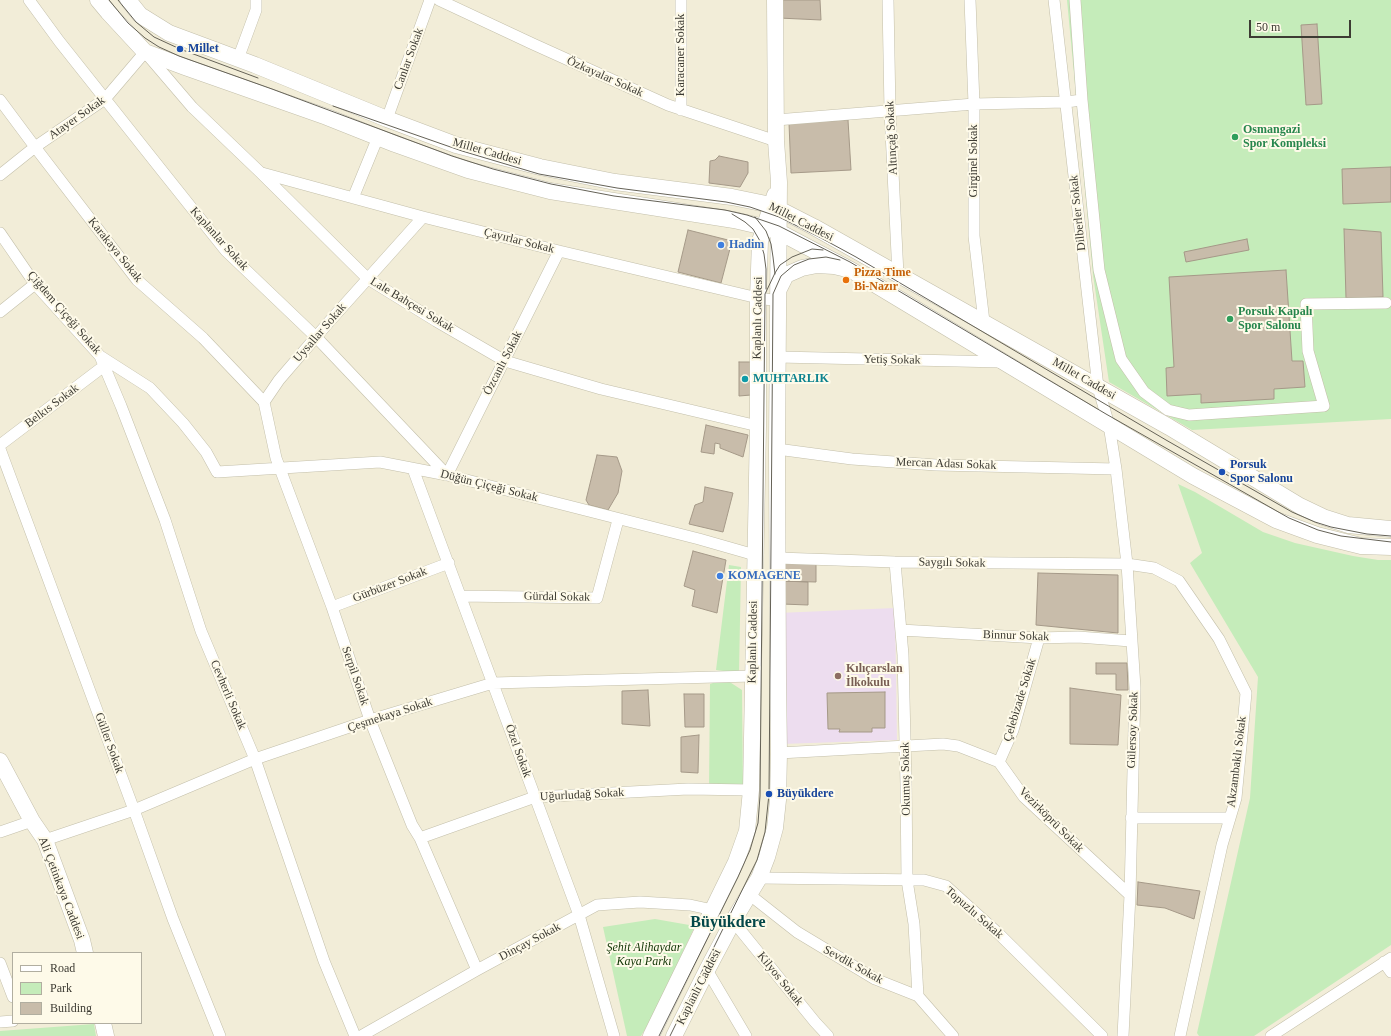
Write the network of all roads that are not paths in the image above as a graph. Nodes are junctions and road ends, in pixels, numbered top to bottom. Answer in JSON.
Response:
{"nodes":[{"id":1,"x":29,"y":0,"type":"edge"},
{"id":2,"x":98,"y":0,"type":"edge"},
{"id":3,"x":128,"y":0,"type":"edge"},
{"id":4,"x":256,"y":0,"type":"edge"},
{"id":5,"x":430,"y":0,"type":"edge"},
{"id":6,"x":439,"y":0,"type":"edge"},
{"id":7,"x":775,"y":0,"type":"edge"},
{"id":8,"x":888,"y":0,"type":"edge"},
{"id":9,"x":970,"y":0,"type":"edge"},
{"id":10,"x":1054,"y":0,"type":"edge"},
{"id":11,"x":1075,"y":0,"type":"edge"},
{"id":12,"x":679,"y":1,"type":"edge"},
{"id":13,"x":145,"y":52,"type":"junction"},
{"id":14,"x":238,"y":59,"type":"junction"},
{"id":15,"x":105,"y":99,"type":"junction"},
{"id":16,"x":0,"y":100,"type":"edge"},
{"id":17,"x":1082,"y":100,"type":"junction"},
{"id":18,"x":1066,"y":102,"type":"junction"},
{"id":19,"x":974,"y":104,"type":"junction"},
{"id":20,"x":681,"y":110,"type":"junction"},
{"id":21,"x":890,"y":111,"type":"junction"},
{"id":22,"x":387,"y":119,"type":"junction"},
{"id":23,"x":776,"y":120,"type":"junction"},
{"id":24,"x":378,"y":137,"type":"junction"},
{"id":25,"x":776,"y":141,"type":"junction"},
{"id":26,"x":35,"y":147,"type":"junction"},
{"id":27,"x":261,"y":173,"type":"junction"},
{"id":28,"x":0,"y":175,"type":"edge"},
{"id":29,"x":353,"y":198,"type":"junction"},
{"id":30,"x":775,"y":207,"type":"junction"},
{"id":31,"x":423,"y":217,"type":"junction"},
{"id":32,"x":764,"y":227,"type":"junction"},
{"id":33,"x":779,"y":232,"type":"junction"},
{"id":34,"x":0,"y":233,"type":"edge"},
{"id":35,"x":559,"y":251,"type":"junction"},
{"id":36,"x":851,"y":270,"type":"junction"},
{"id":37,"x":898,"y":275,"type":"junction"},
{"id":38,"x":368,"y":279,"type":"junction"},
{"id":39,"x":35,"y":284,"type":"junction"},
{"id":40,"x":779,"y":295,"type":"junction"},
{"id":41,"x":758,"y":298,"type":"junction"},
{"id":42,"x":1386,"y":303,"type":"dead end"},
{"id":43,"x":0,"y":312,"type":"edge"},
{"id":44,"x":984,"y":322,"type":"junction"},
{"id":45,"x":316,"y":337,"type":"junction"},
{"id":46,"x":100,"y":356,"type":"junction"},
{"id":47,"x":778,"y":358,"type":"junction"},
{"id":48,"x":505,"y":361,"type":"junction"},
{"id":49,"x":1006,"y":362,"type":"junction"},
{"id":50,"x":104,"y":366,"type":"junction"},
{"id":51,"x":1098,"y":387,"type":"junction"},
{"id":52,"x":264,"y":402,"type":"junction"},
{"id":53,"x":1109,"y":424,"type":"junction"},
{"id":54,"x":758,"y":426,"type":"junction"},
{"id":55,"x":0,"y":445,"type":"edge"},
{"id":56,"x":0,"y":449,"type":"edge"},
{"id":57,"x":777,"y":449,"type":"junction"},
{"id":58,"x":279,"y":467,"type":"junction"},
{"id":59,"x":414,"y":469,"type":"junction"},
{"id":60,"x":1116,"y":469,"type":"junction"},
{"id":61,"x":217,"y":472,"type":"joint"},
{"id":62,"x":447,"y":475,"type":"junction"},
{"id":63,"x":618,"y":520,"type":"junction"},
{"id":64,"x":1391,"y":529,"type":"edge"},
{"id":65,"x":1391,"y":547,"type":"edge"},
{"id":66,"x":755,"y":555,"type":"junction"},
{"id":67,"x":778,"y":558,"type":"junction"},
{"id":68,"x":895,"y":562,"type":"junction"},
{"id":69,"x":449,"y":564,"type":"junction"},
{"id":70,"x":1127,"y":564,"type":"junction"},
{"id":71,"x":461,"y":596,"type":"junction"},
{"id":72,"x":332,"y":607,"type":"junction"},
{"id":73,"x":901,"y":630,"type":"junction"},
{"id":74,"x":1039,"y":638,"type":"junction"},
{"id":75,"x":1131,"y":641,"type":"junction"},
{"id":76,"x":753,"y":676,"type":"junction"},
{"id":77,"x":493,"y":683,"type":"junction"},
{"id":78,"x":370,"y":720,"type":"junction"},
{"id":79,"x":905,"y":745,"type":"junction"},
{"id":80,"x":779,"y":752,"type":"junction"},
{"id":81,"x":255,"y":759,"type":"junction"},
{"id":82,"x":0,"y":761,"type":"edge"},
{"id":83,"x":999,"y":762,"type":"junction"},
{"id":84,"x":750,"y":790,"type":"junction"},
{"id":85,"x":535,"y":797,"type":"junction"},
{"id":86,"x":134,"y":810,"type":"junction"},
{"id":87,"x":1131,"y":818,"type":"junction"},
{"id":88,"x":1230,"y":818,"type":"junction"},
{"id":89,"x":32,"y":821,"type":"junction"},
{"id":90,"x":0,"y":832,"type":"edge"},
{"id":91,"x":420,"y":838,"type":"junction"},
{"id":92,"x":45,"y":840,"type":"junction"},
{"id":93,"x":759,"y":878,"type":"junction"},
{"id":94,"x":907,"y":880,"type":"junction"},
{"id":95,"x":750,"y":895,"type":"junction"},
{"id":96,"x":1130,"y":895,"type":"junction"},
{"id":97,"x":713,"y":910,"type":"junction"},
{"id":98,"x":579,"y":915,"type":"junction"},
{"id":99,"x":733,"y":921,"type":"junction"},
{"id":100,"x":85,"y":952,"type":"edge"},
{"id":101,"x":1388,"y":960,"type":"edge"},
{"id":102,"x":0,"y":963,"type":"edge"},
{"id":103,"x":477,"y":970,"type":"junction"},
{"id":104,"x":707,"y":970,"type":"junction"},
{"id":105,"x":1391,"y":972,"type":"edge"},
{"id":106,"x":12,"y":994,"type":"edge"},
{"id":107,"x":918,"y":996,"type":"junction"},
{"id":108,"x":12,"y":1021,"type":"edge"},
{"id":109,"x":0,"y":1022,"type":"edge"},
{"id":110,"x":103,"y":1024,"type":"edge"},
{"id":111,"x":106,"y":1036,"type":"edge"},
{"id":112,"x":220,"y":1036,"type":"edge"},
{"id":113,"x":355,"y":1036,"type":"edge"},
{"id":114,"x":361,"y":1036,"type":"edge"},
{"id":115,"x":614,"y":1036,"type":"edge"},
{"id":116,"x":651,"y":1036,"type":"edge"},
{"id":117,"x":674,"y":1036,"type":"edge"},
{"id":118,"x":746,"y":1036,"type":"edge"},
{"id":119,"x":828,"y":1036,"type":"edge"},
{"id":120,"x":953,"y":1036,"type":"edge"},
{"id":121,"x":1102,"y":1036,"type":"edge"},
{"id":122,"x":1124,"y":1036,"type":"edge"},
{"id":123,"x":1180,"y":1036,"type":"edge"},
{"id":124,"x":1273,"y":1036,"type":"edge"}],
"edges":[{"from":1,"to":15,"type":"street","name":"Kaplanlar Sokak"},
{"from":2,"to":13,"type":"main road","name":"Millet Caddesi"},
{"from":3,"to":14,"type":"main road","name":"Millet Caddesi"},
{"from":4,"to":14,"type":"street"},
{"from":5,"to":22,"type":"street","name":"Canlar Sokak"},
{"from":6,"to":20,"type":"street","name":"Özkayalar Sokak"},
{"from":7,"to":23,"type":"main road","name":"Kaplanlı Caddesi"},
{"from":8,"to":21,"type":"street","name":"Altınçağ Sokak"},
{"from":9,"to":19,"type":"street","name":"Girginel Sokak"},
{"from":10,"to":18,"type":"street","name":"Dilberler Sokak"},
{"from":11,"to":17,"type":"street"},
{"from":12,"to":20,"type":"street","name":"Karacaner Sokak"},
{"from":13,"to":15,"type":"street","name":"Atayer Sokak"},
{"from":13,"to":24,"type":"main road","name":"Millet Caddesi"},
{"from":13,"to":27,"type":"street","name":"Lale Bahçesi Sokak"},
{"from":14,"to":22,"type":"main road","name":"Millet Caddesi"},
{"from":15,"to":26,"type":"street","name":"Atayer Sokak"},
{"from":15,"to":45,"type":"street","name":"Kaplanlar Sokak"},
{"from":16,"to":26,"type":"street","name":"Karakaya Sokak"},
{"from":17,"to":18,"type":"street"},
{"from":17,"to":42,"type":"street"},
{"from":18,"to":19,"type":"street"},
{"from":18,"to":51,"type":"street","name":"Dilberler Sokak"},
{"from":19,"to":21,"type":"street"},
{"from":19,"to":44,"type":"street","name":"Girginel Sokak"},
{"from":20,"to":25,"type":"street","name":"Özkayalar Sokak"},
{"from":21,"to":23,"type":"street"},
{"from":21,"to":37,"type":"street","name":"Altınçağ Sokak"},
{"from":22,"to":30,"type":"main road","name":"Millet Caddesi"},
{"from":23,"to":25,"type":"main road","name":"Kaplanlı Caddesi"},
{"from":24,"to":29,"type":"street"},
{"from":24,"to":32,"type":"main road","name":"Millet Caddesi"},
{"from":25,"to":30,"type":"main road","name":"Kaplanlı Caddesi"},
{"from":26,"to":28,"type":"street","name":"Atayer Sokak"},
{"from":26,"to":52,"type":"street","name":"Karakaya Sokak"},
{"from":27,"to":29,"type":"street","name":"Çayırlar Sokak"},
{"from":27,"to":38,"type":"street","name":"Lale Bahçesi Sokak"},
{"from":29,"to":31,"type":"street","name":"Çayırlar Sokak"},
{"from":30,"to":32,"type":"main road","name":"Kaplanlı Caddesi"},
{"from":30,"to":33,"type":"main road","name":"Kaplanlı Caddesi"},
{"from":30,"to":37,"type":"main road","name":"Millet Caddesi"},
{"from":31,"to":35,"type":"street","name":"Çayırlar Sokak"},
{"from":31,"to":38,"type":"street","name":"Uysallar Sokak"},
{"from":32,"to":33,"type":"main road","name":"Millet Caddesi"},
{"from":32,"to":41,"type":"main road","name":"Kaplanlı Caddesi"},
{"from":33,"to":36,"type":"main road","name":"Millet Caddesi"},
{"from":33,"to":40,"type":"main road","name":"Kaplanlı Caddesi"},
{"from":34,"to":39,"type":"street","name":"Çiğdem Çiçeği Sokak"},
{"from":35,"to":41,"type":"street","name":"Çayırlar Sokak"},
{"from":35,"to":48,"type":"street","name":"Özcanlı Sokak"},
{"from":36,"to":40,"type":"main road","name":"Millet Caddesi"},
{"from":36,"to":49,"type":"main road","name":"Millet Caddesi"},
{"from":37,"to":44,"type":"main road","name":"Millet Caddesi"},
{"from":38,"to":45,"type":"street","name":"Uysallar Sokak"},
{"from":38,"to":48,"type":"street","name":"Lale Bahçesi Sokak"},
{"from":39,"to":43,"type":"street"},
{"from":39,"to":46,"type":"street","name":"Çiğdem Çiçeği Sokak"},
{"from":40,"to":41,"type":"street","name":"Çayırlar Sokak"},
{"from":40,"to":47,"type":"main road","name":"Kaplanlı Caddesi"},
{"from":41,"to":54,"type":"main road","name":"Kaplanlı Caddesi"},
{"from":44,"to":51,"type":"main road","name":"Millet Caddesi"},
{"from":45,"to":52,"type":"street","name":"Uysallar Sokak"},
{"from":45,"to":62,"type":"street","name":"Kaplanlar Sokak"},
{"from":46,"to":50,"type":"street","name":"Cevherli Sokak"},
{"from":46,"to":61,"type":"street","name":"Çiğdem Çiçeği Sokak"},
{"from":47,"to":49,"type":"street","name":"Yetiş Sokak"},
{"from":47,"to":57,"type":"main road","name":"Kaplanlı Caddesi"},
{"from":48,"to":54,"type":"street","name":"Lale Bahçesi Sokak"},
{"from":48,"to":62,"type":"street","name":"Özcanlı Sokak"},
{"from":49,"to":53,"type":"main road","name":"Millet Caddesi"},
{"from":50,"to":55,"type":"street","name":"Belkıs Sokak"},
{"from":50,"to":81,"type":"street","name":"Cevherli Sokak"},
{"from":51,"to":53,"type":"street","name":"Dilberler Sokak"},
{"from":51,"to":64,"type":"main road","name":"Millet Caddesi"},
{"from":52,"to":58,"type":"street"},
{"from":53,"to":60,"type":"street","name":"Gülersoy Sokak"},
{"from":53,"to":65,"type":"main road","name":"Millet Caddesi"},
{"from":54,"to":66,"type":"main road","name":"Kaplanlı Caddesi"},
{"from":56,"to":86,"type":"street","name":"Güller Sokak"},
{"from":57,"to":60,"type":"street","name":"Mercan Adası Sokak"},
{"from":57,"to":67,"type":"main road","name":"Kaplanlı Caddesi"},
{"from":58,"to":59,"type":"street","name":"Düğün Çiçeği Sokak"},
{"from":58,"to":61,"type":"street","name":"Düğün Çiçeği Sokak"},
{"from":58,"to":72,"type":"street","name":"Serpil Sokak"},
{"from":59,"to":62,"type":"street","name":"Düğün Çiçeği Sokak"},
{"from":59,"to":69,"type":"street","name":"Özel Sokak"},
{"from":60,"to":70,"type":"street","name":"Gülersoy Sokak"},
{"from":62,"to":63,"type":"street","name":"Düğün Çiçeği Sokak"},
{"from":63,"to":66,"type":"street","name":"Düğün Çiçeği Sokak"},
{"from":63,"to":71,"type":"street","name":"Gürdal Sokak"},
{"from":66,"to":76,"type":"main road","name":"Kaplanlı Caddesi"},
{"from":67,"to":68,"type":"street","name":"Saygılı Sokak"},
{"from":67,"to":80,"type":"main road","name":"Kaplanlı Caddesi"},
{"from":68,"to":70,"type":"street","name":"Saygılı Sokak"},
{"from":68,"to":73,"type":"street","name":"Okumuş Sokak"},
{"from":69,"to":71,"type":"street","name":"Özel Sokak"},
{"from":69,"to":72,"type":"street","name":"Gürbüzer Sokak"},
{"from":70,"to":75,"type":"street","name":"Gülersoy Sokak"},
{"from":70,"to":88,"type":"street","name":"Akzambaklı Sokak"},
{"from":71,"to":77,"type":"street","name":"Özel Sokak"},
{"from":72,"to":78,"type":"street","name":"Serpil Sokak"},
{"from":73,"to":74,"type":"street","name":"Binnur Sokak"},
{"from":73,"to":79,"type":"street","name":"Okumuş Sokak"},
{"from":74,"to":75,"type":"street","name":"Binnur Sokak"},
{"from":74,"to":83,"type":"street","name":"Çelebizade Sokak"},
{"from":75,"to":87,"type":"street","name":"Gülersoy Sokak"},
{"from":76,"to":77,"type":"street","name":"Çeşmekaya Sokak"},
{"from":76,"to":84,"type":"main road","name":"Kaplanlı Caddesi"},
{"from":77,"to":78,"type":"street","name":"Çeşmekaya Sokak"},
{"from":77,"to":85,"type":"street","name":"Özel Sokak"},
{"from":78,"to":81,"type":"street","name":"Çeşmekaya Sokak"},
{"from":78,"to":91,"type":"street","name":"Serpil Sokak"},
{"from":79,"to":80,"type":"street"},
{"from":79,"to":83,"type":"street"},
{"from":79,"to":94,"type":"street","name":"Okumuş Sokak"},
{"from":80,"to":93,"type":"main road","name":"Kaplanlı Caddesi"},
{"from":81,"to":86,"type":"street","name":"Çeşmekaya Sokak"},
{"from":81,"to":113,"type":"street","name":"Cevherli Sokak"},
{"from":82,"to":89,"type":"main road","name":"Ali Çetinkaya Caddesi"},
{"from":83,"to":96,"type":"street","name":"Vezirköprü Sokak"},
{"from":84,"to":85,"type":"street","name":"Uğurludağ Sokak"},
{"from":84,"to":97,"type":"main road","name":"Kaplanlı Caddesi"},
{"from":85,"to":91,"type":"street","name":"Uğurludağ Sokak"},
{"from":85,"to":98,"type":"street","name":"Özel Sokak"},
{"from":86,"to":92,"type":"street","name":"Çeşmekaya Sokak"},
{"from":86,"to":112,"type":"street","name":"Güller Sokak"},
{"from":87,"to":88,"type":"street"},
{"from":87,"to":96,"type":"street","name":"Gülersoy Sokak"},
{"from":88,"to":123,"type":"street","name":"Akzambaklı Sokak"},
{"from":89,"to":90,"type":"street"},
{"from":89,"to":92,"type":"main road","name":"Ali Çetinkaya Caddesi"},
{"from":91,"to":103,"type":"street","name":"Serpil Sokak"},
{"from":92,"to":100,"type":"main road","name":"Ali Çetinkaya Caddesi"},
{"from":93,"to":94,"type":"street","name":"Topuzlu Sokak"},
{"from":93,"to":95,"type":"main road","name":"Kaplanlı Caddesi"},
{"from":94,"to":107,"type":"street","name":"Okumuş Sokak"},
{"from":94,"to":121,"type":"street","name":"Topuzlu Sokak"},
{"from":95,"to":99,"type":"main road","name":"Kaplanlı Caddesi"},
{"from":95,"to":107,"type":"street","name":"Sevdik Sokak"},
{"from":96,"to":122,"type":"street","name":"Gülersoy Sokak"},
{"from":97,"to":98,"type":"street","name":"Dinçay Sokak"},
{"from":97,"to":116,"type":"main road","name":"Kaplanlı Caddesi"},
{"from":98,"to":103,"type":"street","name":"Dinçay Sokak"},
{"from":98,"to":115,"type":"street","name":"Özel Sokak"},
{"from":99,"to":104,"type":"main road","name":"Kaplanlı Caddesi"},
{"from":99,"to":119,"type":"street","name":"Kilyos Sokak"},
{"from":101,"to":105,"type":"street"},
{"from":101,"to":124,"type":"street"},
{"from":102,"to":106,"type":"street"},
{"from":103,"to":114,"type":"street","name":"Dinçay Sokak"},
{"from":104,"to":117,"type":"main road","name":"Kaplanlı Caddesi"},
{"from":104,"to":118,"type":"street"},
{"from":107,"to":120,"type":"street","name":"Sevdik Sokak"},
{"from":108,"to":109,"type":"street"},
{"from":110,"to":111,"type":"main road"}]}
